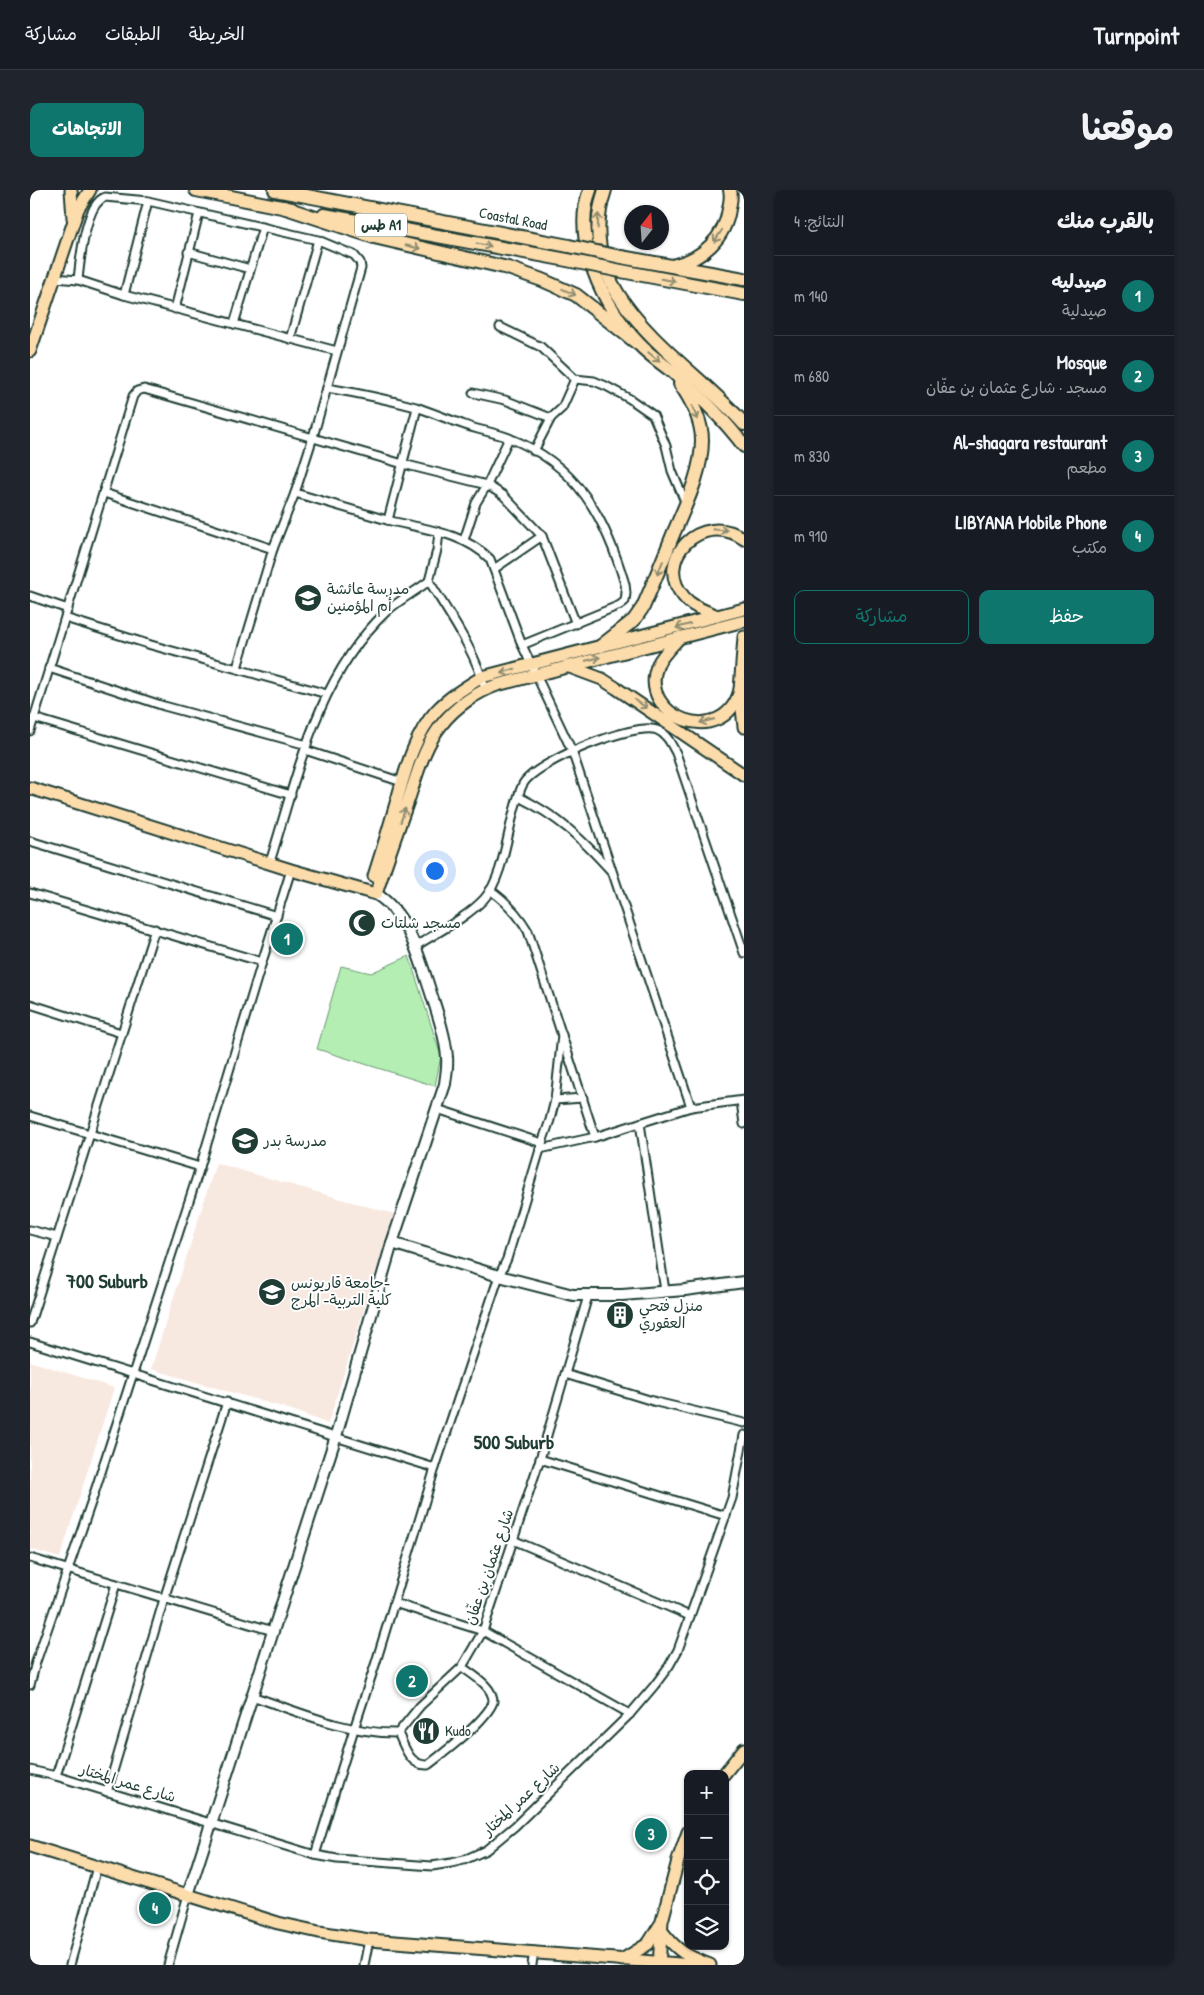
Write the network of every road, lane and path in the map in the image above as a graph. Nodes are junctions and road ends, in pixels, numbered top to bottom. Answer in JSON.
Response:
{"nodes":[{"id":1,"x":71,"y":190,"type":"edge"},
{"id":2,"x":90,"y":190,"type":"edge"},
{"id":3,"x":196,"y":190,"type":"edge"},
{"id":4,"x":275,"y":190,"type":"edge"},
{"id":5,"x":590,"y":190,"type":"edge"},
{"id":6,"x":605,"y":190,"type":"edge"},
{"id":7,"x":730,"y":190,"type":"edge"},
{"id":8,"x":148,"y":201,"type":"junction"},
{"id":9,"x":283,"y":207,"type":"junction"},
{"id":10,"x":199,"y":213,"type":"junction"},
{"id":11,"x":73,"y":222,"type":"junction"},
{"id":12,"x":263,"y":227,"type":"junction"},
{"id":13,"x":318,"y":240,"type":"junction"},
{"id":14,"x":188,"y":252,"type":"junction"},
{"id":15,"x":669,"y":266,"type":"junction"},
{"id":16,"x":250,"y":269,"type":"junction"},
{"id":17,"x":55,"y":278,"type":"junction"},
{"id":18,"x":744,"y":279,"type":"edge"},
{"id":19,"x":78,"y":280,"type":"junction"},
{"id":20,"x":744,"y":294,"type":"edge"},
{"id":21,"x":124,"y":296,"type":"junction"},
{"id":22,"x":175,"y":309,"type":"junction"},
{"id":23,"x":234,"y":324,"type":"junction"},
{"id":24,"x":34,"y":326,"type":"edge"},
{"id":25,"x":500,"y":327,"type":"dead end"},
{"id":26,"x":290,"y":339,"type":"junction"},
{"id":27,"x":637,"y":343,"type":"junction"},
{"id":28,"x":30,"y":351,"type":"edge"},
{"id":29,"x":337,"y":351,"type":"junction"},
{"id":30,"x":671,"y":371,"type":"junction"},
{"id":31,"x":575,"y":379,"type":"junction"},
{"id":32,"x":327,"y":388,"type":"junction"},
{"id":33,"x":473,"y":393,"type":"dead end"},
{"id":34,"x":417,"y":408,"type":"junction"},
{"id":35,"x":551,"y":418,"type":"junction"},
{"id":36,"x":744,"y":424,"type":"edge"},
{"id":37,"x":313,"y":437,"type":"junction"},
{"id":38,"x":509,"y":438,"type":"junction"},
{"id":39,"x":744,"y":446,"type":"edge"},
{"id":40,"x":534,"y":452,"type":"junction"},
{"id":41,"x":403,"y":464,"type":"junction"},
{"id":42,"x":487,"y":485,"type":"junction"},
{"id":43,"x":104,"y":493,"type":"junction"},
{"id":44,"x":295,"y":493,"type":"junction"},
{"id":45,"x":686,"y":504,"type":"junction"},
{"id":46,"x":388,"y":520,"type":"junction"},
{"id":47,"x":440,"y":532,"type":"junction"},
{"id":48,"x":542,"y":536,"type":"junction"},
{"id":49,"x":744,"y":539,"type":"edge"},
{"id":50,"x":464,"y":540,"type":"junction"},
{"id":51,"x":273,"y":549,"type":"junction"},
{"id":52,"x":494,"y":569,"type":"junction"},
{"id":53,"x":429,"y":581,"type":"junction"},
{"id":54,"x":30,"y":596,"type":"edge"},
{"id":55,"x":68,"y":609,"type":"junction"},
{"id":56,"x":744,"y":609,"type":"edge"},
{"id":57,"x":717,"y":616,"type":"junction"},
{"id":58,"x":65,"y":618,"type":"junction"},
{"id":59,"x":744,"y":621,"type":"edge"},
{"id":60,"x":576,"y":624,"type":"junction"},
{"id":61,"x":680,"y":637,"type":"junction"},
{"id":62,"x":744,"y":637,"type":"edge"},
{"id":63,"x":522,"y":645,"type":"junction"},
{"id":64,"x":601,"y":646,"type":"junction"},
{"id":65,"x":567,"y":666,"type":"junction"},
{"id":66,"x":49,"y":668,"type":"junction"},
{"id":67,"x":238,"y":668,"type":"junction"},
{"id":68,"x":534,"y":669,"type":"junction"},
{"id":69,"x":482,"y":677,"type":"junction"},
{"id":70,"x":485,"y":689,"type":"junction"},
{"id":71,"x":740,"y":690,"type":"junction"},
{"id":72,"x":327,"y":694,"type":"junction"},
{"id":73,"x":34,"y":718,"type":"junction"},
{"id":74,"x":744,"y":727,"type":"edge"},
{"id":75,"x":30,"y":731,"type":"edge"},
{"id":76,"x":306,"y":748,"type":"junction"},
{"id":77,"x":572,"y":751,"type":"junction"},
{"id":78,"x":744,"y":775,"type":"edge"},
{"id":79,"x":402,"y":782,"type":"junction"},
{"id":80,"x":30,"y":788,"type":"edge"},
{"id":81,"x":291,"y":795,"type":"junction"},
{"id":82,"x":519,"y":797,"type":"junction"},
{"id":83,"x":30,"y":841,"type":"edge"},
{"id":84,"x":270,"y":862,"type":"junction"},
{"id":85,"x":291,"y":870,"type":"junction"},
{"id":86,"x":613,"y":874,"type":"junction"},
{"id":87,"x":490,"y":890,"type":"junction"},
{"id":88,"x":30,"y":892,"type":"edge"},
{"id":89,"x":372,"y":894,"type":"junction"},
{"id":90,"x":277,"y":916,"type":"junction"},
{"id":91,"x":155,"y":929,"type":"junction"},
{"id":92,"x":416,"y":946,"type":"junction"},
{"id":93,"x":744,"y":953,"type":"edge"},
{"id":94,"x":262,"y":962,"type":"junction"},
{"id":95,"x":30,"y":1004,"type":"edge"},
{"id":96,"x":121,"y":1033,"type":"junction"},
{"id":97,"x":562,"y":1035,"type":"junction"},
{"id":98,"x":583,"y":1098,"type":"junction"},
{"id":99,"x":555,"y":1100,"type":"junction"},
{"id":100,"x":743,"y":1101,"type":"edge"},
{"id":101,"x":691,"y":1107,"type":"junction"},
{"id":102,"x":437,"y":1109,"type":"junction"},
{"id":103,"x":30,"y":1116,"type":"edge"},
{"id":104,"x":640,"y":1123,"type":"junction"},
{"id":105,"x":744,"y":1124,"type":"edge"},
{"id":106,"x":89,"y":1134,"type":"junction"},
{"id":107,"x":595,"y":1136,"type":"junction"},
{"id":108,"x":541,"y":1146,"type":"junction"},
{"id":109,"x":200,"y":1167,"type":"junction"},
{"id":110,"x":30,"y":1230,"type":"edge"},
{"id":111,"x":57,"y":1237,"type":"junction"},
{"id":112,"x":392,"y":1243,"type":"junction"},
{"id":113,"x":499,"y":1276,"type":"junction"},
{"id":114,"x":744,"y":1282,"type":"edge"},
{"id":115,"x":665,"y":1292,"type":"junction"},
{"id":116,"x":588,"y":1296,"type":"junction"},
{"id":117,"x":30,"y":1323,"type":"edge"},
{"id":118,"x":30,"y":1342,"type":"edge"},
{"id":119,"x":132,"y":1374,"type":"junction"},
{"id":120,"x":565,"y":1374,"type":"junction"},
{"id":121,"x":227,"y":1402,"type":"junction"},
{"id":122,"x":744,"y":1423,"type":"edge"},
{"id":123,"x":744,"y":1435,"type":"edge"},
{"id":124,"x":336,"y":1436,"type":"junction"},
{"id":125,"x":540,"y":1459,"type":"junction"},
{"id":126,"x":435,"y":1468,"type":"junction"},
{"id":127,"x":726,"y":1516,"type":"junction"},
{"id":128,"x":513,"y":1540,"type":"junction"},
{"id":129,"x":30,"y":1558,"type":"edge"},
{"id":130,"x":67,"y":1569,"type":"junction"},
{"id":131,"x":116,"y":1584,"type":"junction"},
{"id":132,"x":164,"y":1599,"type":"junction"},
{"id":133,"x":394,"y":1603,"type":"junction"},
{"id":134,"x":690,"y":1616,"type":"junction"},
{"id":135,"x":273,"y":1631,"type":"junction"},
{"id":136,"x":483,"y":1631,"type":"junction"},
{"id":137,"x":33,"y":1661,"type":"edge"},
{"id":138,"x":462,"y":1667,"type":"junction"},
{"id":139,"x":30,"y":1685,"type":"edge"},
{"id":140,"x":252,"y":1696,"type":"junction"},
{"id":141,"x":630,"y":1714,"type":"junction"},
{"id":142,"x":354,"y":1729,"type":"junction"},
{"id":143,"x":398,"y":1733,"type":"junction"},
{"id":144,"x":744,"y":1749,"type":"edge"},
{"id":145,"x":30,"y":1770,"type":"edge"},
{"id":146,"x":727,"y":1770,"type":"edge"},
{"id":147,"x":56,"y":1776,"type":"junction"},
{"id":148,"x":107,"y":1792,"type":"junction"},
{"id":149,"x":211,"y":1823,"type":"junction"},
{"id":150,"x":684,"y":1843,"type":"edge"},
{"id":151,"x":30,"y":1846,"type":"edge"},
{"id":152,"x":315,"y":1855,"type":"junction"},
{"id":153,"x":97,"y":1867,"type":"junction"},
{"id":154,"x":188,"y":1895,"type":"junction"},
{"id":155,"x":662,"y":1926,"type":"junction"},
{"id":156,"x":369,"y":1940,"type":"junction"},
{"id":157,"x":534,"y":1952,"type":"junction"},
{"id":158,"x":587,"y":1960,"type":"edge"},
{"id":159,"x":629,"y":1962,"type":"edge"},
{"id":160,"x":659,"y":1964,"type":"edge"},
{"id":161,"x":70,"y":1965,"type":"edge"},
{"id":162,"x":168,"y":1965,"type":"edge"},
{"id":163,"x":364,"y":1965,"type":"edge"},
{"id":164,"x":532,"y":1965,"type":"edge"},
{"id":165,"x":693,"y":1965,"type":"edge"},
{"id":166,"x":710,"y":1965,"type":"edge"}],
"edges":[{"from":1,"to":11,"type":"main road"},
{"from":2,"to":11,"type":"main road"},
{"from":3,"to":9,"type":"highway","number":"طس A1"},
{"from":4,"to":15,"type":"highway","name":"Coastal Road","number":"طس A1","bridge":true},
{"from":5,"to":27,"type":"highway"},
{"from":36,"to":6,"type":"highway","one_way":true},
{"from":7,"to":15,"type":"highway","one_way":true},
{"from":8,"to":10,"type":"street"},
{"from":8,"to":19,"type":"street"},
{"from":8,"to":21,"type":"street"},
{"from":9,"to":20,"type":"highway","number":"طس A1","one_way":true,"bridge":true},
{"from":9,"to":27,"type":"highway","one_way":true},
{"from":10,"to":12,"type":"street"},
{"from":10,"to":14,"type":"street"},
{"from":11,"to":17,"type":"main road"},
{"from":12,"to":13,"type":"street"},
{"from":12,"to":16,"type":"street"},
{"from":13,"to":26,"type":"street"},
{"from":13,"to":29,"type":"street"},
{"from":14,"to":16,"type":"street"},
{"from":14,"to":22,"type":"street"},
{"from":15,"to":18,"type":"highway","name":"Coastal Road"},
{"from":16,"to":23,"type":"street"},
{"from":17,"to":19,"type":"street"},
{"from":17,"to":24,"type":"main road"},
{"from":19,"to":21,"type":"street"},
{"from":21,"to":22,"type":"street"},
{"from":22,"to":23,"type":"street"},
{"from":23,"to":26,"type":"street"},
{"from":24,"to":28,"type":"main road"},
{"from":25,"to":31,"type":"street"},
{"from":26,"to":29,"type":"street"},
{"from":27,"to":30,"type":"highway","one_way":true},
{"from":29,"to":32,"type":"street"},
{"from":30,"to":39,"type":"highway"},
{"from":30,"to":45,"type":"highway","one_way":true},
{"from":31,"to":35,"type":"street"},
{"from":31,"to":45,"type":"street"},
{"from":32,"to":34,"type":"street"},
{"from":32,"to":37,"type":"street"},
{"from":33,"to":35,"type":"street"},
{"from":34,"to":38,"type":"street"},
{"from":34,"to":41,"type":"street"},
{"from":35,"to":40,"type":"street"},
{"from":37,"to":41,"type":"street"},
{"from":37,"to":43,"type":"street"},
{"from":37,"to":44,"type":"street"},
{"from":38,"to":40,"type":"street"},
{"from":38,"to":42,"type":"street"},
{"from":40,"to":60,"type":"street"},
{"from":41,"to":42,"type":"street"},
{"from":41,"to":46,"type":"street"},
{"from":42,"to":48,"type":"street"},
{"from":42,"to":50,"type":"street"},
{"from":43,"to":51,"type":"street"},
{"from":43,"to":55,"type":"street"},
{"from":44,"to":46,"type":"street"},
{"from":44,"to":51,"type":"street"},
{"from":45,"to":64,"type":"highway","one_way":true},
{"from":46,"to":47,"type":"street"},
{"from":47,"to":50,"type":"street"},
{"from":47,"to":53,"type":"street"},
{"from":48,"to":52,"type":"street"},
{"from":48,"to":60,"type":"street"},
{"from":57,"to":49,"type":"main road","one_way":true},
{"from":50,"to":52,"type":"street"},
{"from":51,"to":67,"type":"street"},
{"from":52,"to":63,"type":"street"},
{"from":53,"to":69,"type":"street"},
{"from":53,"to":72,"type":"street"},
{"from":54,"to":55,"type":"street"},
{"from":55,"to":58,"type":"street"},
{"from":56,"to":57,"type":"main road"},
{"from":57,"to":64,"type":"main road","one_way":true},
{"from":58,"to":66,"type":"street"},
{"from":58,"to":67,"type":"street"},
{"from":59,"to":61,"type":"main road"},
{"from":60,"to":63,"type":"street"},
{"from":65,"to":61,"type":"main road","one_way":true},
{"from":71,"to":61,"type":"main road","one_way":true},
{"from":62,"to":71,"type":"main road"},
{"from":63,"to":68,"type":"street"},
{"from":64,"to":68,"type":"main road"},
{"from":65,"to":68,"type":"main road"},
{"from":65,"to":78,"type":"main road","one_way":true},
{"from":66,"to":73,"type":"street"},
{"from":66,"to":76,"type":"street"},
{"from":67,"to":72,"type":"street"},
{"from":68,"to":69,"type":"main road","one_way":true},
{"from":68,"to":70,"type":"main road"},
{"from":68,"to":77,"type":"street"},
{"from":69,"to":70,"type":"street"},
{"from":69,"to":79,"type":"main road"},
{"from":89,"to":70,"type":"main road","one_way":true},
{"from":71,"to":74,"type":"main road"},
{"from":72,"to":76,"type":"street"},
{"from":73,"to":75,"type":"street"},
{"from":73,"to":81,"type":"street"},
{"from":76,"to":79,"type":"street"},
{"from":76,"to":81,"type":"street"},
{"from":77,"to":82,"type":"street"},
{"from":77,"to":86,"type":"street"},
{"from":77,"to":93,"type":"street"},
{"from":79,"to":89,"type":"main road"},
{"from":80,"to":84,"type":"main road"},
{"from":81,"to":84,"type":"street"},
{"from":82,"to":86,"type":"street"},
{"from":82,"to":87,"type":"street"},
{"from":83,"to":90,"type":"street"},
{"from":84,"to":85,"type":"main road"},
{"from":85,"to":89,"type":"main road"},
{"from":85,"to":90,"type":"street"},
{"from":86,"to":101,"type":"street"},
{"from":87,"to":92,"type":"street"},
{"from":87,"to":97,"type":"street"},
{"from":88,"to":91,"type":"street"},
{"from":89,"to":92,"type":"street"},
{"from":90,"to":94,"type":"street"},
{"from":91,"to":94,"type":"street"},
{"from":91,"to":96,"type":"street"},
{"from":92,"to":102,"type":"street"},
{"from":94,"to":109,"type":"street"},
{"from":95,"to":96,"type":"street"},
{"from":96,"to":106,"type":"street"},
{"from":97,"to":98,"type":"street"},
{"from":97,"to":99,"type":"street"},
{"from":98,"to":99,"type":"street"},
{"from":98,"to":107,"type":"street"},
{"from":99,"to":108,"type":"street"},
{"from":100,"to":101,"type":"street"},
{"from":100,"to":105,"type":"street"},
{"from":101,"to":104,"type":"street"},
{"from":102,"to":108,"type":"street"},
{"from":102,"to":112,"type":"street"},
{"from":103,"to":106,"type":"street"},
{"from":104,"to":107,"type":"street"},
{"from":104,"to":115,"type":"street"},
{"from":106,"to":109,"type":"street"},
{"from":106,"to":111,"type":"street"},
{"from":107,"to":108,"type":"street"},
{"from":108,"to":113,"type":"street"},
{"from":109,"to":119,"type":"street"},
{"from":110,"to":111,"type":"street"},
{"from":111,"to":117,"type":"street"},
{"from":112,"to":113,"type":"street"},
{"from":112,"to":124,"type":"street"},
{"from":113,"to":116,"type":"street"},
{"from":113,"to":126,"type":"street"},
{"from":114,"to":115,"type":"street"},
{"from":115,"to":116,"type":"street"},
{"from":116,"to":120,"type":"street","name":"شارع عثمان بن عفّان"},
{"from":118,"to":119,"type":"street"},
{"from":119,"to":121,"type":"street"},
{"from":119,"to":130,"type":"street"},
{"from":120,"to":122,"type":"street"},
{"from":120,"to":125,"type":"street","name":"شارع عثمان بن عفّان"},
{"from":121,"to":124,"type":"street"},
{"from":121,"to":132,"type":"street"},
{"from":123,"to":127,"type":"street","name":"شارع عمر المختار"},
{"from":124,"to":126,"type":"street"},
{"from":124,"to":135,"type":"street"},
{"from":125,"to":127,"type":"street"},
{"from":125,"to":128,"type":"street","name":"شارع عثمان بن عفّان"},
{"from":126,"to":133,"type":"street"},
{"from":127,"to":134,"type":"street","name":"شارع عمر المختار"},
{"from":128,"to":134,"type":"street"},
{"from":128,"to":136,"type":"street","name":"شارع عثمان بن عفّان"},
{"from":129,"to":130,"type":"street"},
{"from":130,"to":131,"type":"street"},
{"from":130,"to":137,"type":"street"},
{"from":131,"to":132,"type":"street"},
{"from":131,"to":147,"type":"street"},
{"from":132,"to":135,"type":"street"},
{"from":132,"to":148,"type":"street"},
{"from":133,"to":136,"type":"street"},
{"from":133,"to":142,"type":"street"},
{"from":134,"to":141,"type":"street","name":"شارع عمر المختار"},
{"from":135,"to":140,"type":"street"},
{"from":136,"to":138,"type":"street","name":"شارع عثمان بن عفّان"},
{"from":136,"to":141,"type":"street"},
{"from":137,"to":139,"type":"street"},
{"from":138,"to":143,"type":"street","name":"شارع عثمان بن عفّان"},
{"from":138,"to":143,"type":"street"},
{"from":140,"to":142,"type":"street"},
{"from":140,"to":149,"type":"street"},
{"from":141,"to":152,"type":"street","name":"شارع عمر المختار"},
{"from":142,"to":143,"type":"street"},
{"from":142,"to":152,"type":"street"},
{"from":144,"to":146,"type":"main road"},
{"from":145,"to":147,"type":"street","name":"شارع عمر المختار"},
{"from":147,"to":148,"type":"street","name":"شارع عمر المختار"},
{"from":148,"to":149,"type":"street","name":"شارع عمر المختار"},
{"from":149,"to":152,"type":"street","name":"شارع عمر المختار"},
{"from":149,"to":154,"type":"street"},
{"from":150,"to":155,"type":"main road"},
{"from":151,"to":153,"type":"main road"},
{"from":153,"to":154,"type":"main road"},
{"from":153,"to":161,"type":"street"},
{"from":154,"to":156,"type":"main road"},
{"from":154,"to":162,"type":"street"},
{"from":155,"to":159,"type":"main road"},
{"from":155,"to":160,"type":"main road"},
{"from":155,"to":166,"type":"main road"},
{"from":156,"to":157,"type":"main road"},
{"from":156,"to":163,"type":"street"},
{"from":157,"to":158,"type":"main road"},
{"from":157,"to":164,"type":"street"},
{"from":158,"to":159,"type":"main road"},
{"from":159,"to":160,"type":"main road"},
{"from":160,"to":165,"type":"main road"}]}
